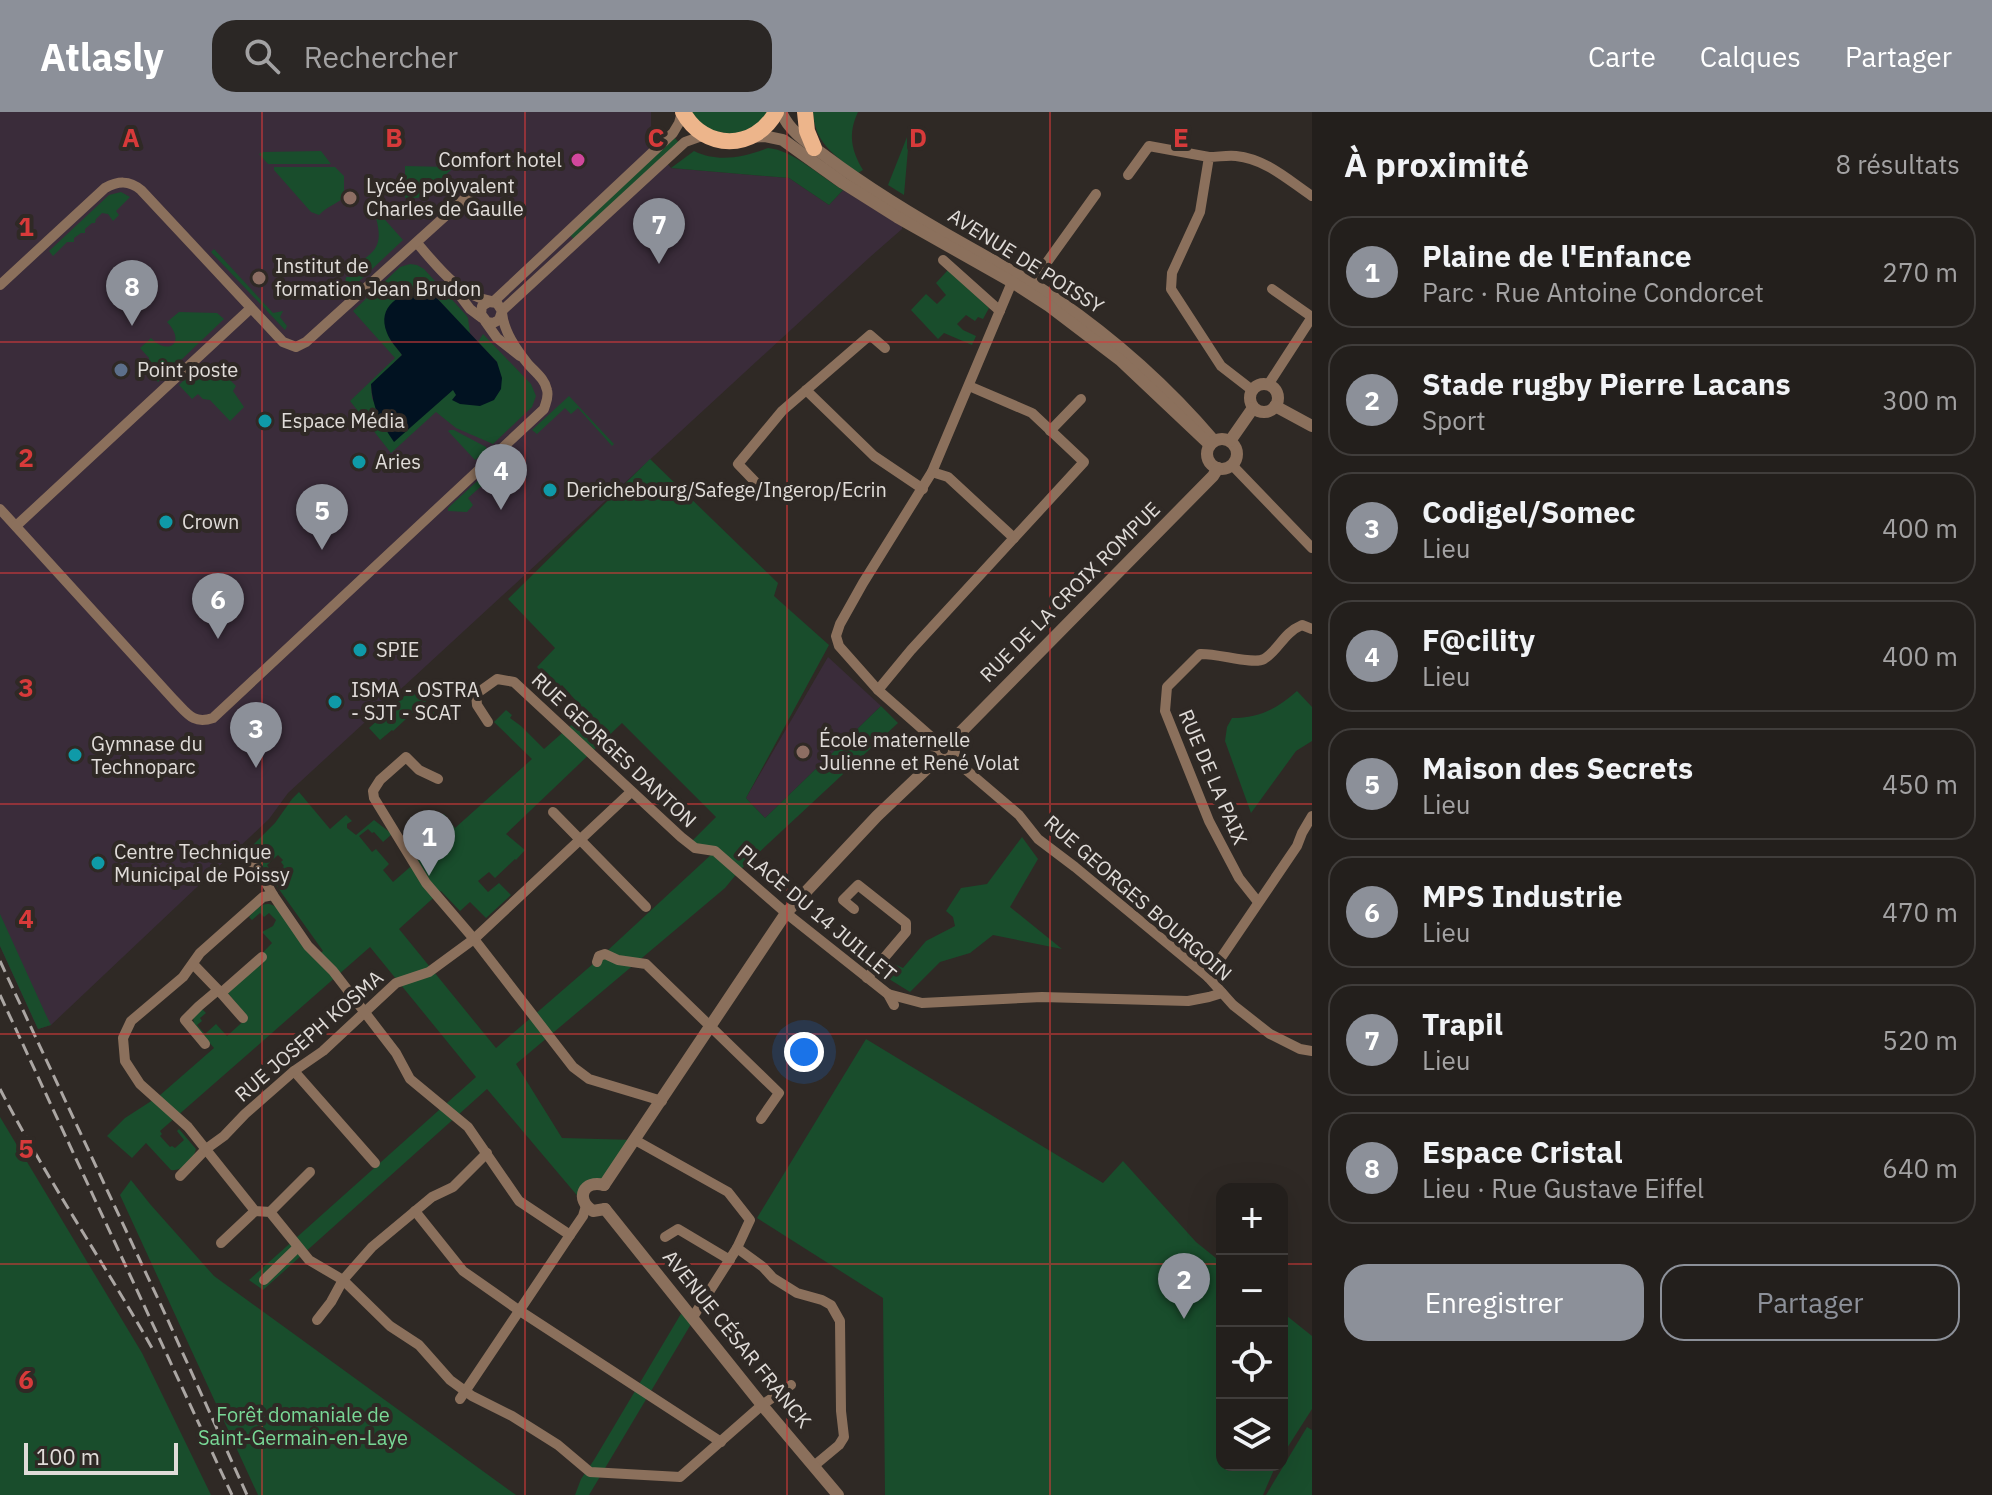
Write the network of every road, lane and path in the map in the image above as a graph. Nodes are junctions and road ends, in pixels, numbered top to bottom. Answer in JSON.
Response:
{"nodes":[{"id":1,"x":683,"y":112,"type":"edge"},
{"id":2,"x":778,"y":112,"type":"edge"},
{"id":3,"x":805,"y":112,"type":"edge"},
{"id":4,"x":708,"y":137,"type":"junction"},
{"id":5,"x":750,"y":137,"type":"junction"},
{"id":6,"x":814,"y":148,"type":"junction"},
{"id":7,"x":1209,"y":157,"type":"junction"},
{"id":8,"x":1128,"y":175,"type":"dead end"},
{"id":9,"x":473,"y":191,"type":"dead end"},
{"id":10,"x":1096,"y":194,"type":"dead end"},
{"id":11,"x":1312,"y":196,"type":"edge"},
{"id":12,"x":913,"y":224,"type":"junction"},
{"id":13,"x":417,"y":243,"type":"junction"},
{"id":14,"x":943,"y":260,"type":"dead end"},
{"id":15,"x":448,"y":277,"type":"junction"},
{"id":16,"x":1015,"y":278,"type":"junction"},
{"id":17,"x":1032,"y":283,"type":"junction"},
{"id":18,"x":0,"y":285,"type":"edge"},
{"id":19,"x":1272,"y":289,"type":"dead end"},
{"id":20,"x":492,"y":302,"type":"junction"},
{"id":21,"x":250,"y":309,"type":"junction"},
{"id":22,"x":1000,"y":311,"type":"junction"},
{"id":23,"x":502,"y":312,"type":"junction"},
{"id":24,"x":1312,"y":317,"type":"edge"},
{"id":25,"x":484,"y":320,"type":"junction"},
{"id":26,"x":885,"y":348,"type":"dead end"},
{"id":27,"x":525,"y":359,"type":"junction"},
{"id":28,"x":1268,"y":385,"type":"junction"},
{"id":29,"x":969,"y":386,"type":"junction"},
{"id":30,"x":806,"y":390,"type":"junction"},
{"id":31,"x":1252,"y":390,"type":"junction"},
{"id":32,"x":1081,"y":399,"type":"dead end"},
{"id":33,"x":1277,"y":401,"type":"junction"},
{"id":34,"x":1253,"y":408,"type":"junction"},
{"id":35,"x":1306,"y":422,"type":"edge"},
{"id":36,"x":1050,"y":431,"type":"junction"},
{"id":37,"x":1230,"y":441,"type":"junction"},
{"id":38,"x":1212,"y":443,"type":"junction"},
{"id":39,"x":1232,"y":465,"type":"junction"},
{"id":40,"x":1218,"y":468,"type":"junction"},
{"id":41,"x":932,"y":472,"type":"junction"},
{"id":42,"x":923,"y":489,"type":"junction"},
{"id":43,"x":764,"y":491,"type":"dead end"},
{"id":44,"x":0,"y":509,"type":"edge"},
{"id":45,"x":16,"y":526,"type":"junction"},
{"id":46,"x":1014,"y":538,"type":"junction"},
{"id":47,"x":1312,"y":548,"type":"edge"},
{"id":48,"x":1312,"y":629,"type":"edge"},
{"id":49,"x":878,"y":690,"type":"junction"},
{"id":50,"x":488,"y":722,"type":"dead end"},
{"id":51,"x":944,"y":742,"type":"junction"},
{"id":52,"x":944,"y":757,"type":"junction"},
{"id":53,"x":438,"y":779,"type":"dead end"},
{"id":54,"x":631,"y":792,"type":"junction"},
{"id":55,"x":553,"y":812,"type":"dead end"},
{"id":56,"x":1312,"y":816,"type":"edge"},
{"id":57,"x":1312,"y":835,"type":"edge"},
{"id":58,"x":581,"y":839,"type":"junction"},
{"id":59,"x":1297,"y":846,"type":"junction"},
{"id":60,"x":242,"y":851,"type":"dead end"},
{"id":61,"x":715,"y":851,"type":"joint"},
{"id":62,"x":273,"y":895,"type":"junction"},
{"id":63,"x":1258,"y":902,"type":"junction"},
{"id":64,"x":646,"y":907,"type":"dead end"},
{"id":65,"x":854,"y":909,"type":"dead end"},
{"id":66,"x":786,"y":913,"type":"junction"},
{"id":67,"x":474,"y":939,"type":"junction"},
{"id":68,"x":262,"y":957,"type":"dead end"},
{"id":69,"x":597,"y":962,"type":"dead end"},
{"id":70,"x":193,"y":964,"type":"junction"},
{"id":71,"x":1208,"y":977,"type":"junction"},
{"id":72,"x":867,"y":978,"type":"junction"},
{"id":73,"x":220,"y":991,"type":"junction"},
{"id":74,"x":1222,"y":993,"type":"junction"},
{"id":75,"x":888,"y":994,"type":"junction"},
{"id":76,"x":894,"y":1005,"type":"dead end"},
{"id":77,"x":365,"y":1012,"type":"junction"},
{"id":78,"x":243,"y":1018,"type":"dead end"},
{"id":79,"x":711,"y":1026,"type":"junction"},
{"id":80,"x":205,"y":1044,"type":"dead end"},
{"id":81,"x":1312,"y":1051,"type":"edge"},
{"id":82,"x":294,"y":1071,"type":"junction"},
{"id":83,"x":662,"y":1101,"type":"junction"},
{"id":84,"x":761,"y":1119,"type":"dead end"},
{"id":85,"x":635,"y":1140,"type":"junction"},
{"id":86,"x":206,"y":1149,"type":"junction"},
{"id":87,"x":487,"y":1153,"type":"junction"},
{"id":88,"x":375,"y":1163,"type":"dead end"},
{"id":89,"x":310,"y":1172,"type":"dead end"},
{"id":90,"x":180,"y":1176,"type":"dead end"},
{"id":91,"x":604,"y":1185,"type":"junction"},
{"id":92,"x":586,"y":1206,"type":"junction"},
{"id":93,"x":605,"y":1209,"type":"junction"},
{"id":94,"x":255,"y":1211,"type":"junction"},
{"id":95,"x":415,"y":1211,"type":"junction"},
{"id":96,"x":270,"y":1212,"type":"junction"},
{"id":97,"x":570,"y":1235,"type":"junction"},
{"id":98,"x":665,"y":1237,"type":"dead end"},
{"id":99,"x":221,"y":1243,"type":"dead end"},
{"id":100,"x":298,"y":1247,"type":"junction"},
{"id":101,"x":737,"y":1248,"type":"junction"},
{"id":102,"x":730,"y":1260,"type":"junction"},
{"id":103,"x":264,"y":1280,"type":"dead end"},
{"id":104,"x":343,"y":1280,"type":"junction"},
{"id":105,"x":520,"y":1311,"type":"junction"},
{"id":106,"x":693,"y":1317,"type":"junction"},
{"id":107,"x":317,"y":1320,"type":"dead end"},
{"id":108,"x":791,"y":1385,"type":"dead end"},
{"id":109,"x":462,"y":1395,"type":"junction"},
{"id":110,"x":762,"y":1405,"type":"junction"},
{"id":111,"x":721,"y":1442,"type":"junction"},
{"id":112,"x":815,"y":1465,"type":"junction"},
{"id":113,"x":838,"y":1495,"type":"edge"}],
"edges":[{"from":1,"to":4,"type":"main road"},
{"from":1,"to":20,"type":"street"},
{"from":2,"to":5,"type":"main road"},
{"from":2,"to":6,"type":"street"},
{"from":3,"to":6,"type":"main road"},
{"from":4,"to":5,"type":"main road"},
{"from":4,"to":23,"type":"street"},
{"from":5,"to":12,"type":"street"},
{"from":6,"to":12,"type":"street"},
{"from":7,"to":8,"type":"street"},
{"from":7,"to":11,"type":"street"},
{"from":7,"to":31,"type":"street"},
{"from":9,"to":13,"type":"street"},
{"from":10,"to":17,"type":"street"},
{"from":12,"to":16,"type":"street","name":"AVENUE DE POISSY"},
{"from":12,"to":16,"type":"street","name":"AVENUE DE POISSY"},
{"from":13,"to":15,"type":"street"},
{"from":13,"to":21,"type":"street"},
{"from":14,"to":22,"type":"street"},
{"from":15,"to":20,"type":"street"},
{"from":15,"to":25,"type":"street"},
{"from":16,"to":17,"type":"street","name":"AVENUE DE POISSY"},
{"from":16,"to":22,"type":"street"},
{"from":16,"to":38,"type":"street","name":"AVENUE DE POISSY"},
{"from":17,"to":38,"type":"street","name":"AVENUE DE POISSY"},
{"from":18,"to":21,"type":"street"},
{"from":19,"to":24,"type":"street"},
{"from":20,"to":23,"type":"street"},
{"from":20,"to":25,"type":"street"},
{"from":21,"to":45,"type":"street"},
{"from":22,"to":29,"type":"street"},
{"from":23,"to":25,"type":"street"},
{"from":23,"to":27,"type":"street"},
{"from":24,"to":28,"type":"street"},
{"from":25,"to":27,"type":"street"},
{"from":26,"to":30,"type":"street"},
{"from":27,"to":45,"type":"street"},
{"from":28,"to":31,"type":"street"},
{"from":28,"to":33,"type":"street"},
{"from":29,"to":36,"type":"street"},
{"from":29,"to":41,"type":"street"},
{"from":30,"to":42,"type":"street"},
{"from":30,"to":43,"type":"street"},
{"from":31,"to":34,"type":"street"},
{"from":32,"to":36,"type":"street"},
{"from":33,"to":34,"type":"street"},
{"from":33,"to":35,"type":"street"},
{"from":34,"to":37,"type":"street"},
{"from":36,"to":46,"type":"street"},
{"from":37,"to":38,"type":"street"},
{"from":37,"to":39,"type":"street"},
{"from":38,"to":40,"type":"street"},
{"from":39,"to":40,"type":"street"},
{"from":39,"to":47,"type":"street"},
{"from":40,"to":51,"type":"street","name":"RUE DE LA CROIX ROMPUE"},
{"from":41,"to":42,"type":"street"},
{"from":41,"to":46,"type":"street"},
{"from":42,"to":49,"type":"street"},
{"from":44,"to":45,"type":"street"},
{"from":46,"to":49,"type":"street"},
{"from":48,"to":63,"type":"street","name":"RUE DE LA PAIX"},
{"from":49,"to":51,"type":"street"},
{"from":50,"to":54,"type":"street","name":"RUE GEORGES DANTON"},
{"from":51,"to":52,"type":"street"},
{"from":52,"to":66,"type":"street"},
{"from":52,"to":71,"type":"street","name":"RUE GEORGES BOURGOIN"},
{"from":53,"to":67,"type":"street"},
{"from":54,"to":58,"type":"street","name":"RUE JOSEPH KOSMA"},
{"from":54,"to":61,"type":"street","name":"RUE GEORGES DANTON"},
{"from":55,"to":58,"type":"street"},
{"from":56,"to":59,"type":"street"},
{"from":57,"to":59,"type":"street"},
{"from":58,"to":64,"type":"street"},
{"from":58,"to":67,"type":"street","name":"RUE JOSEPH KOSMA"},
{"from":59,"to":63,"type":"street"},
{"from":60,"to":62,"type":"street"},
{"from":61,"to":66,"type":"street","name":"PLACE DU 14 JUILLET"},
{"from":62,"to":70,"type":"street"},
{"from":62,"to":77,"type":"street"},
{"from":63,"to":71,"type":"street"},
{"from":65,"to":72,"type":"street"},
{"from":66,"to":72,"type":"street","name":"PLACE DU 14 JUILLET"},
{"from":66,"to":79,"type":"street"},
{"from":67,"to":77,"type":"street","name":"RUE JOSEPH KOSMA"},
{"from":67,"to":83,"type":"street"},
{"from":68,"to":73,"type":"street"},
{"from":69,"to":79,"type":"street"},
{"from":70,"to":73,"type":"street"},
{"from":70,"to":86,"type":"street"},
{"from":71,"to":74,"type":"street","name":"RUE GEORGES BOURGOIN"},
{"from":72,"to":75,"type":"street","name":"PLACE DU 14 JUILLET"},
{"from":73,"to":78,"type":"street"},
{"from":73,"to":80,"type":"street"},
{"from":74,"to":75,"type":"street"},
{"from":74,"to":81,"type":"street","name":"RUE GEORGES BOURGOIN"},
{"from":75,"to":76,"type":"street","name":"PLACE DU 14 JUILLET"},
{"from":77,"to":82,"type":"street","name":"RUE JOSEPH KOSMA"},
{"from":77,"to":87,"type":"street"},
{"from":79,"to":83,"type":"street"},
{"from":79,"to":84,"type":"street"},
{"from":82,"to":86,"type":"street","name":"RUE JOSEPH KOSMA"},
{"from":82,"to":88,"type":"street"},
{"from":83,"to":85,"type":"street"},
{"from":85,"to":91,"type":"street"},
{"from":85,"to":101,"type":"street"},
{"from":86,"to":90,"type":"street","name":"RUE JOSEPH KOSMA"},
{"from":86,"to":94,"type":"street"},
{"from":87,"to":95,"type":"street"},
{"from":87,"to":97,"type":"street"},
{"from":89,"to":96,"type":"street"},
{"from":91,"to":92,"type":"street"},
{"from":91,"to":93,"type":"street"},
{"from":92,"to":93,"type":"street"},
{"from":92,"to":97,"type":"street"},
{"from":93,"to":106,"type":"street","name":"AVENUE CÉSAR FRANCK"},
{"from":94,"to":96,"type":"street"},
{"from":94,"to":99,"type":"street"},
{"from":95,"to":104,"type":"street"},
{"from":95,"to":105,"type":"street"},
{"from":96,"to":100,"type":"street"},
{"from":97,"to":105,"type":"street"},
{"from":98,"to":102,"type":"street"},
{"from":100,"to":103,"type":"street"},
{"from":100,"to":104,"type":"street"},
{"from":101,"to":102,"type":"street"},
{"from":101,"to":112,"type":"street"},
{"from":102,"to":106,"type":"street"},
{"from":104,"to":107,"type":"street"},
{"from":104,"to":109,"type":"street"},
{"from":105,"to":109,"type":"street"},
{"from":105,"to":111,"type":"street"},
{"from":106,"to":110,"type":"street","name":"AVENUE CÉSAR FRANCK"},
{"from":108,"to":110,"type":"street"},
{"from":109,"to":111,"type":"street"},
{"from":110,"to":111,"type":"street"},
{"from":110,"to":112,"type":"street","name":"AVENUE CÉSAR FRANCK"},
{"from":112,"to":113,"type":"street","name":"AVENUE CÉSAR FRANCK"}]}
